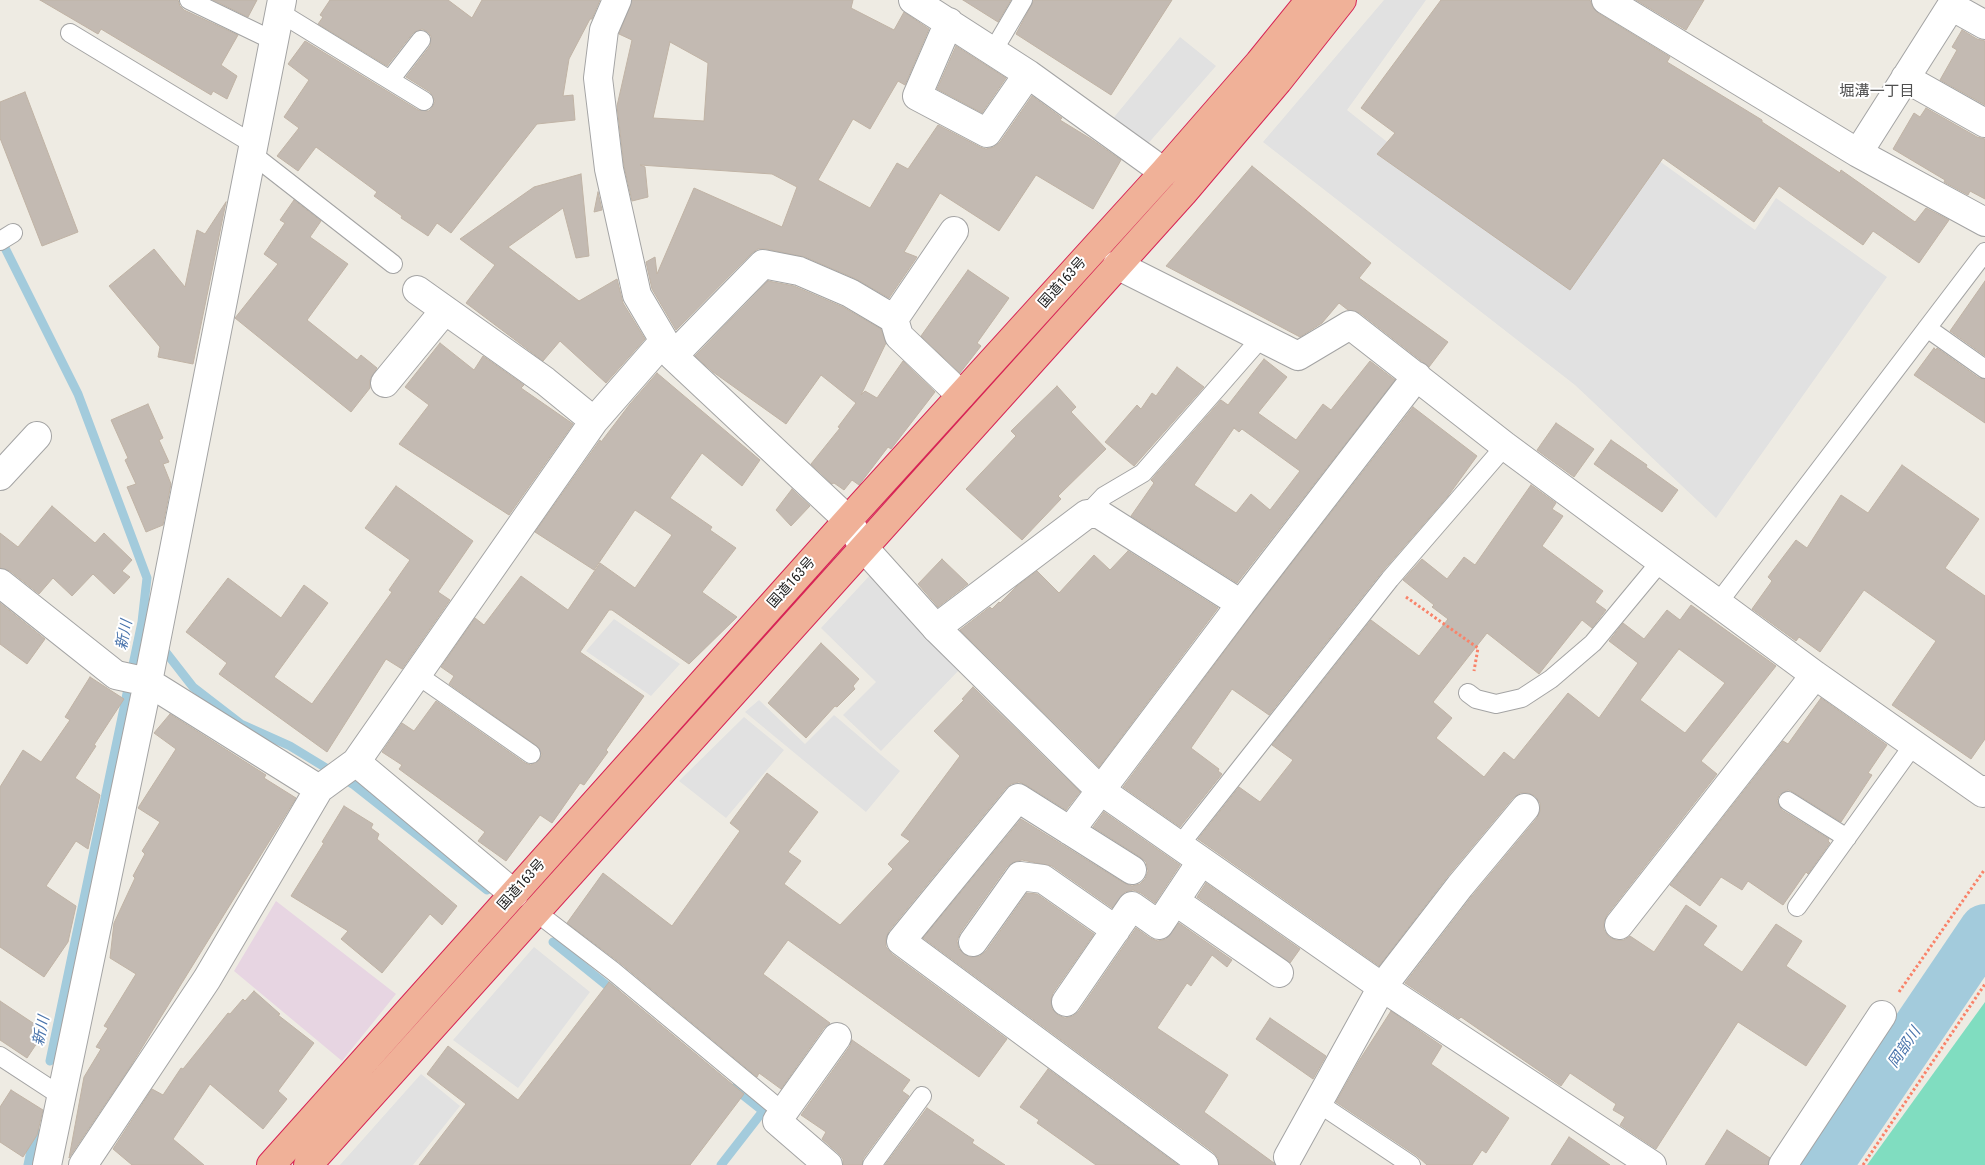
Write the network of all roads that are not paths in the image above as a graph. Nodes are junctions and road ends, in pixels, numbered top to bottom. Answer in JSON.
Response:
{"nodes":[{"id":1,"x":189,"y":0,"type":"edge"},
{"id":2,"x":617,"y":0,"type":"edge"},
{"id":3,"x":913,"y":0,"type":"edge"},
{"id":4,"x":1023,"y":0,"type":"edge"},
{"id":5,"x":1310,"y":0,"type":"edge"},
{"id":6,"x":1342,"y":0,"type":"edge"},
{"id":7,"x":1606,"y":0,"type":"edge"},
{"id":8,"x":1953,"y":3,"type":"edge"},
{"id":9,"x":280,"y":6,"type":"edge"},
{"id":10,"x":949,"y":22,"type":"junction"},
{"id":11,"x":1985,"y":25,"type":"edge"},
{"id":12,"x":70,"y":33,"type":"dead end"},
{"id":13,"x":421,"y":40,"type":"dead end"},
{"id":14,"x":274,"y":41,"type":"junction"},
{"id":15,"x":993,"y":51,"type":"junction"},
{"id":16,"x":1028,"y":74,"type":"junction"},
{"id":17,"x":1905,"y":78,"type":"junction"},
{"id":18,"x":390,"y":80,"type":"junction"},
{"id":19,"x":424,"y":101,"type":"dead end"},
{"id":20,"x":1985,"y":123,"type":"edge"},
{"id":21,"x":253,"y":149,"type":"junction"},
{"id":22,"x":1858,"y":153,"type":"junction"},
{"id":23,"x":1164,"y":172,"type":"junction"},
{"id":24,"x":1985,"y":222,"type":"edge"},
{"id":25,"x":954,"y":230,"type":"dead end"},
{"id":26,"x":1985,"y":252,"type":"edge"},
{"id":27,"x":393,"y":264,"type":"dead end"},
{"id":28,"x":1118,"y":266,"type":"junction"},
{"id":29,"x":418,"y":290,"type":"dead end"},
{"id":30,"x":445,"y":310,"type":"junction"},
{"id":31,"x":894,"y":319,"type":"junction"},
{"id":32,"x":1927,"y":328,"type":"junction"},
{"id":33,"x":1261,"y":338,"type":"junction"},
{"id":34,"x":668,"y":349,"type":"junction"},
{"id":35,"x":1985,"y":369,"type":"edge"},
{"id":36,"x":1417,"y":376,"type":"junction"},
{"id":37,"x":385,"y":383,"type":"dead end"},
{"id":38,"x":962,"y":395,"type":"junction"},
{"id":39,"x":594,"y":421,"type":"junction"},
{"id":40,"x":37,"y":436,"type":"dead end"},
{"id":41,"x":1505,"y":446,"type":"junction"},
{"id":42,"x":0,"y":476,"type":"edge"},
{"id":43,"x":1088,"y":514,"type":"junction"},
{"id":44,"x":848,"y":520,"type":"junction"},
{"id":45,"x":864,"y":548,"type":"junction"},
{"id":46,"x":1662,"y":562,"type":"junction"},
{"id":47,"x":0,"y":583,"type":"edge"},
{"id":48,"x":1241,"y":604,"type":"junction"},
{"id":49,"x":1718,"y":604,"type":"junction"},
{"id":50,"x":936,"y":628,"type":"junction"},
{"id":51,"x":416,"y":674,"type":"junction"},
{"id":52,"x":1815,"y":675,"type":"junction"},
{"id":53,"x":148,"y":682,"type":"junction"},
{"id":54,"x":1468,"y":693,"type":"road end"},
{"id":55,"x":1914,"y":744,"type":"junction"},
{"id":56,"x":531,"y":754,"type":"dead end"},
{"id":57,"x":356,"y":762,"type":"junction"},
{"id":58,"x":320,"y":789,"type":"junction"},
{"id":59,"x":1100,"y":790,"type":"junction"},
{"id":60,"x":1985,"y":790,"type":"edge"},
{"id":61,"x":1788,"y":801,"type":"dead end"},
{"id":62,"x":1525,"y":808,"type":"dead end"},
{"id":63,"x":1070,"y":831,"type":"junction"},
{"id":64,"x":1846,"y":838,"type":"junction"},
{"id":65,"x":1178,"y":846,"type":"junction"},
{"id":66,"x":1201,"y":862,"type":"junction"},
{"id":67,"x":1132,"y":870,"type":"dead end"},
{"id":68,"x":514,"y":894,"type":"junction"},
{"id":69,"x":1175,"y":901,"type":"junction"},
{"id":70,"x":1797,"y":907,"type":"dead end"},
{"id":71,"x":536,"y":912,"type":"junction"},
{"id":72,"x":1619,"y":925,"type":"dead end"},
{"id":73,"x":1116,"y":930,"type":"junction"},
{"id":74,"x":973,"y":942,"type":"dead end"},
{"id":75,"x":1279,"y":973,"type":"dead end"},
{"id":76,"x":1382,"y":987,"type":"junction"},
{"id":77,"x":1066,"y":1002,"type":"dead end"},
{"id":78,"x":1882,"y":1015,"type":"road end"},
{"id":79,"x":837,"y":1037,"type":"dead end"},
{"id":80,"x":0,"y":1056,"type":"edge"},
{"id":81,"x":61,"y":1096,"type":"junction"},
{"id":82,"x":922,"y":1096,"type":"dead end"},
{"id":83,"x":1318,"y":1103,"type":"junction"},
{"id":84,"x":783,"y":1112,"type":"junction"},
{"id":85,"x":1288,"y":1157,"type":"dead end"},
{"id":86,"x":47,"y":1165,"type":"edge"},
{"id":87,"x":83,"y":1165,"type":"edge"},
{"id":88,"x":271,"y":1165,"type":"edge"},
{"id":89,"x":308,"y":1165,"type":"edge"},
{"id":90,"x":828,"y":1165,"type":"edge"},
{"id":91,"x":872,"y":1165,"type":"edge"},
{"id":92,"x":1204,"y":1165,"type":"edge"},
{"id":93,"x":1411,"y":1165,"type":"edge"},
{"id":94,"x":1652,"y":1165,"type":"edge"},
{"id":95,"x":1783,"y":1165,"type":"edge"}],
"edges":[{"from":1,"to":14,"type":"lane"},
{"from":2,"to":34,"type":"street"},
{"from":3,"to":10,"type":"street"},
{"from":4,"to":15,"type":"lane"},
{"from":5,"to":23,"type":"highway","name":"国道163号"},
{"from":6,"to":28,"type":"highway","name":"国道163号"},
{"from":7,"to":22,"type":"street"},
{"from":8,"to":11,"type":"street"},
{"from":8,"to":17,"type":"street"},
{"from":9,"to":14,"type":"street"},
{"from":9,"to":18,"type":"lane"},
{"from":10,"to":15,"type":"street"},
{"from":10,"to":16,"type":"street"},
{"from":12,"to":21,"type":"lane"},
{"from":13,"to":18,"type":"lane"},
{"from":14,"to":21,"type":"street"},
{"from":15,"to":16,"type":"street"},
{"from":16,"to":23,"type":"street"},
{"from":17,"to":20,"type":"street"},
{"from":17,"to":22,"type":"street"},
{"from":18,"to":19,"type":"lane"},
{"from":21,"to":27,"type":"lane"},
{"from":21,"to":53,"type":"street"},
{"from":22,"to":24,"type":"street"},
{"from":23,"to":38,"type":"highway","name":"国道163号"},
{"from":25,"to":31,"type":"street"},
{"from":26,"to":32,"type":"lane"},
{"from":28,"to":33,"type":"street"},
{"from":28,"to":45,"type":"highway","name":"国道163号"},
{"from":29,"to":30,"type":"street"},
{"from":30,"to":37,"type":"street"},
{"from":30,"to":39,"type":"street"},
{"from":31,"to":34,"type":"street"},
{"from":31,"to":38,"type":"street"},
{"from":32,"to":35,"type":"lane"},
{"from":32,"to":49,"type":"lane"},
{"from":33,"to":36,"type":"street"},
{"from":33,"to":43,"type":"lane"},
{"from":34,"to":39,"type":"street"},
{"from":34,"to":44,"type":"street"},
{"from":36,"to":41,"type":"street"},
{"from":36,"to":48,"type":"street"},
{"from":38,"to":44,"type":"highway","name":"国道163号"},
{"from":39,"to":51,"type":"street"},
{"from":40,"to":42,"type":"street"},
{"from":41,"to":46,"type":"street"},
{"from":41,"to":65,"type":"lane"},
{"from":43,"to":48,"type":"street"},
{"from":43,"to":50,"type":"street"},
{"from":44,"to":45,"type":"street"},
{"from":44,"to":68,"type":"highway","name":"国道163号"},
{"from":45,"to":50,"type":"street"},
{"from":45,"to":71,"type":"highway","name":"国道163号"},
{"from":46,"to":49,"type":"street"},
{"from":46,"to":54,"type":"lane"},
{"from":47,"to":53,"type":"street"},
{"from":48,"to":59,"type":"street"},
{"from":49,"to":52,"type":"street"},
{"from":50,"to":59,"type":"street"},
{"from":51,"to":56,"type":"lane"},
{"from":51,"to":57,"type":"street"},
{"from":52,"to":55,"type":"street"},
{"from":52,"to":72,"type":"street"},
{"from":53,"to":58,"type":"street"},
{"from":53,"to":81,"type":"street"},
{"from":55,"to":60,"type":"street"},
{"from":55,"to":64,"type":"lane"},
{"from":57,"to":58,"type":"street"},
{"from":57,"to":68,"type":"street"},
{"from":58,"to":87,"type":"street"},
{"from":59,"to":63,"type":"street"},
{"from":59,"to":65,"type":"street"},
{"from":61,"to":64,"type":"lane"},
{"from":62,"to":76,"type":"street"},
{"from":63,"to":67,"type":"street"},
{"from":63,"to":92,"type":"street"},
{"from":64,"to":70,"type":"lane"},
{"from":65,"to":66,"type":"street"},
{"from":66,"to":69,"type":"street"},
{"from":66,"to":76,"type":"street"},
{"from":68,"to":88,"type":"highway","name":"国道163号"},
{"from":69,"to":73,"type":"street"},
{"from":69,"to":75,"type":"street"},
{"from":71,"to":84,"type":"lane"},
{"from":71,"to":89,"type":"highway","name":"国道163号"},
{"from":73,"to":74,"type":"street"},
{"from":73,"to":77,"type":"street"},
{"from":76,"to":83,"type":"street"},
{"from":76,"to":94,"type":"street"},
{"from":78,"to":95,"type":"street"},
{"from":79,"to":84,"type":"street"},
{"from":80,"to":81,"type":"lane"},
{"from":81,"to":86,"type":"street"},
{"from":82,"to":91,"type":"lane"},
{"from":83,"to":85,"type":"street"},
{"from":83,"to":93,"type":"lane"},
{"from":84,"to":90,"type":"street"}]}
